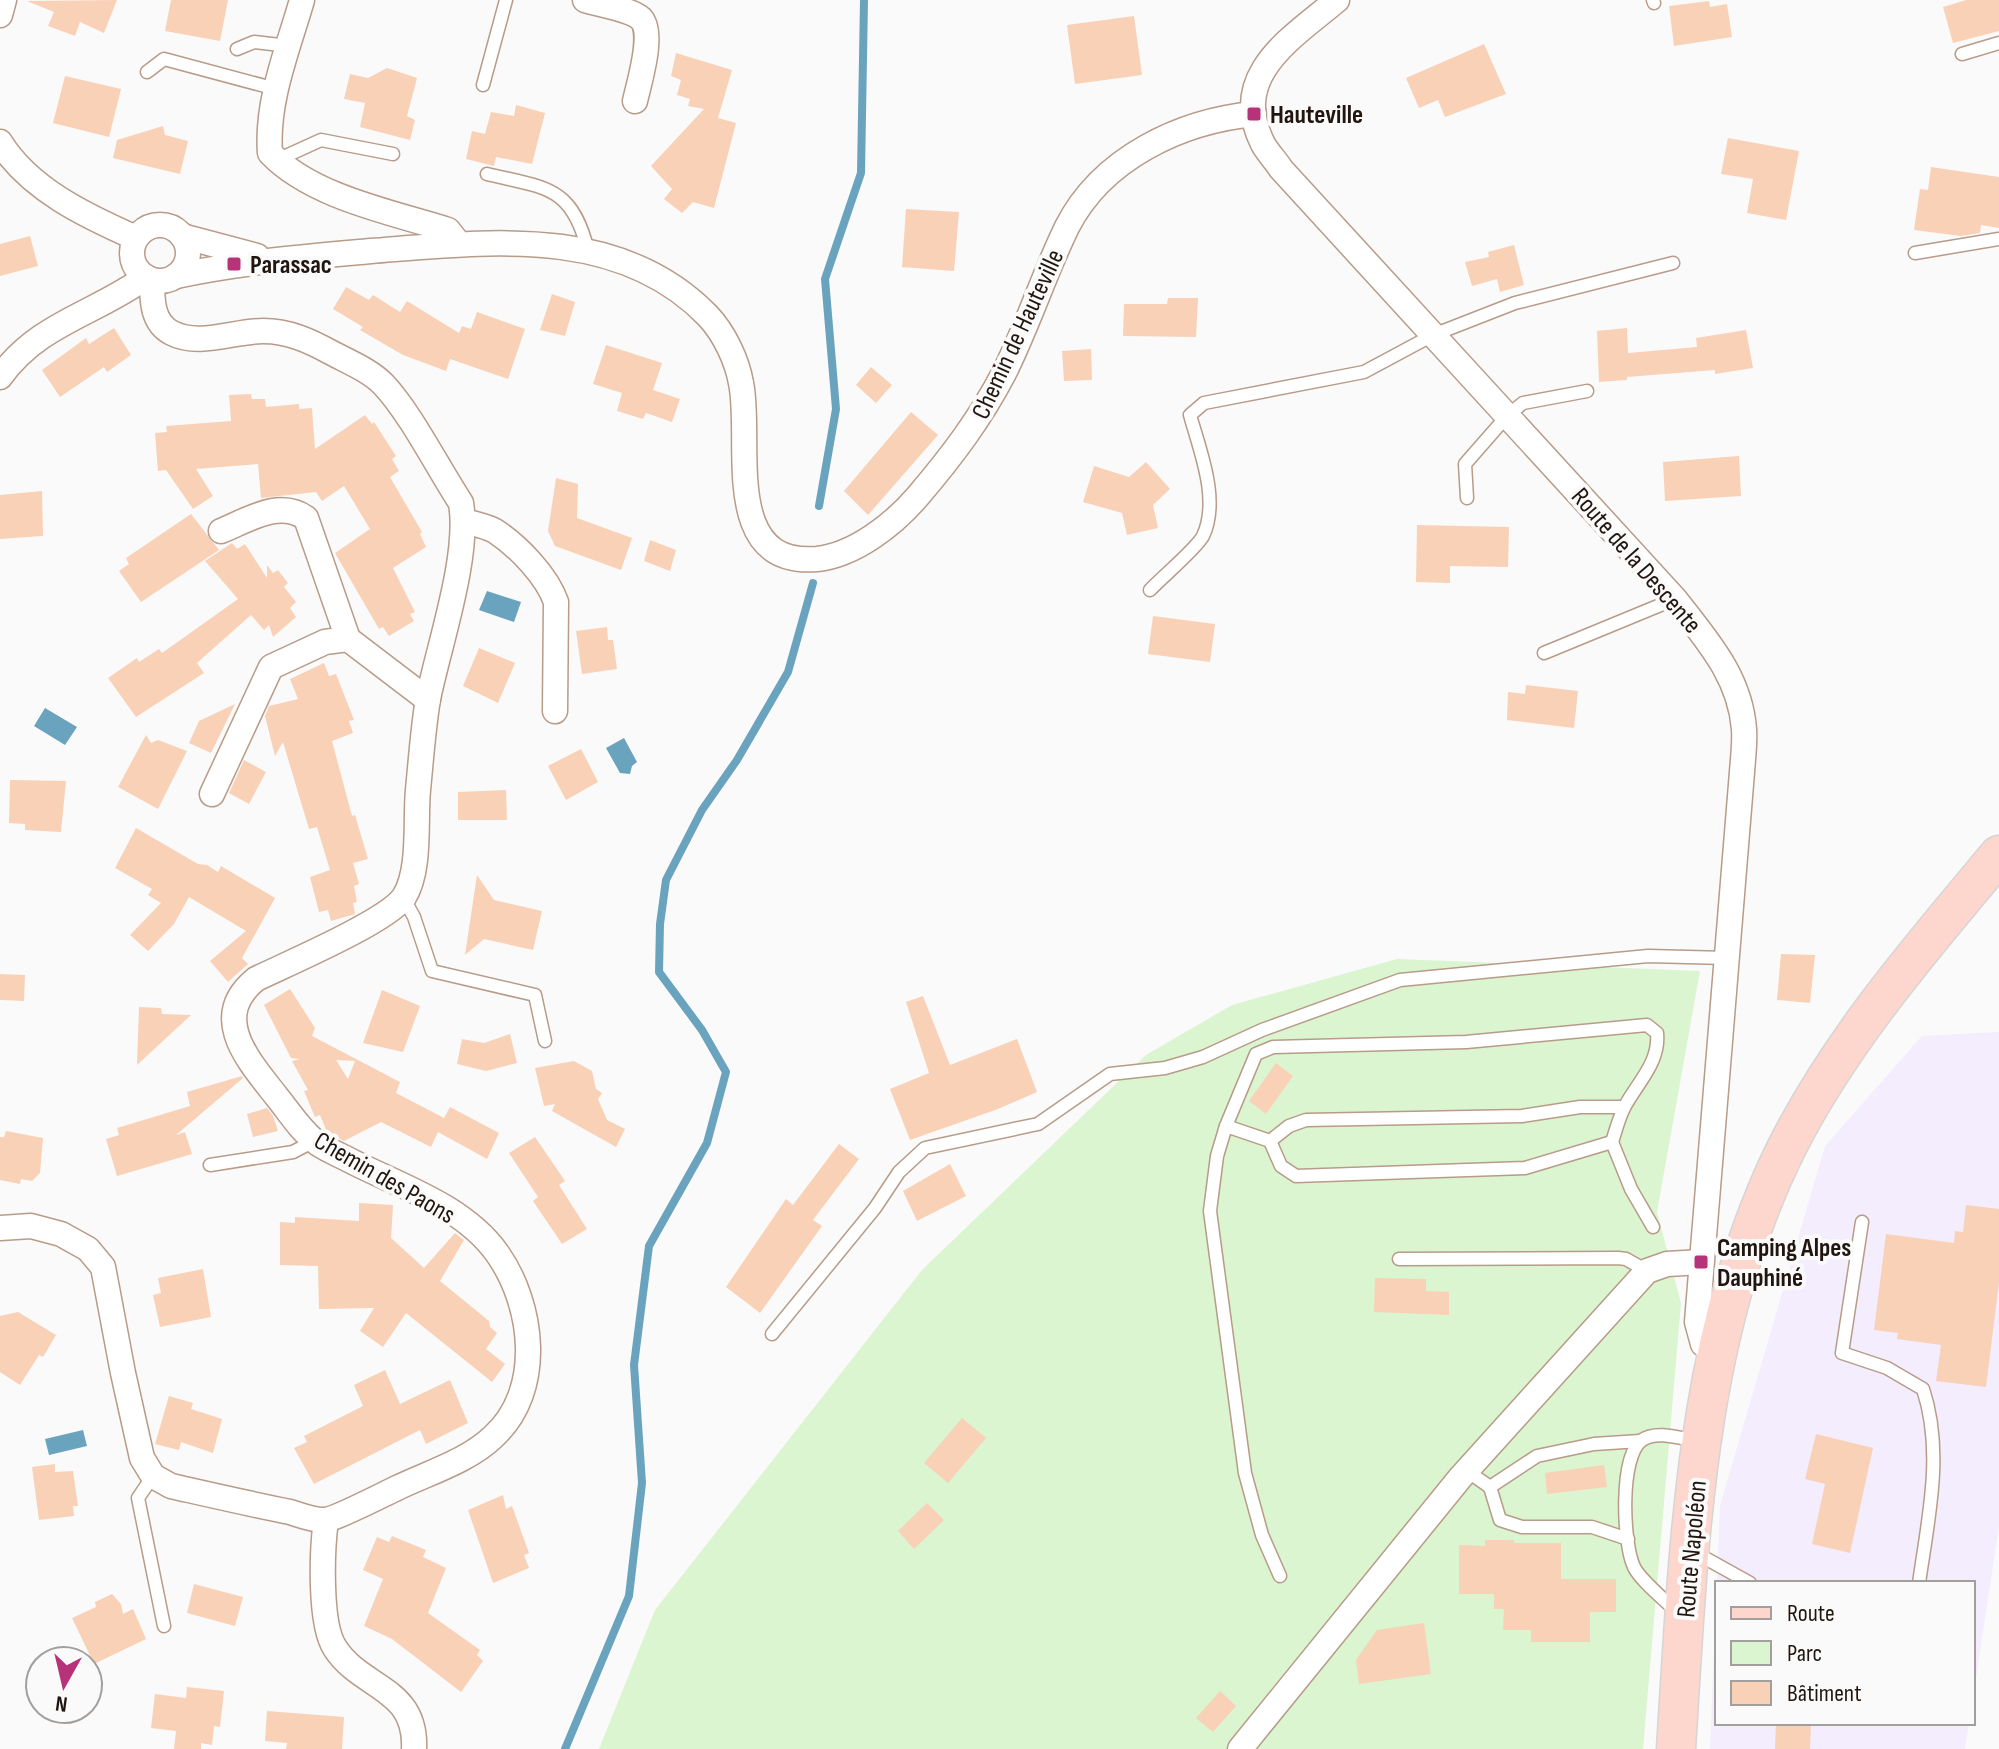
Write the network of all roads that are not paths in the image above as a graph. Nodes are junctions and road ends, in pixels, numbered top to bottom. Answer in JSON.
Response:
{"nodes":[{"id":1,"x":4,"y":0,"type":"edge"},
{"id":2,"x":302,"y":0,"type":"edge"},
{"id":3,"x":506,"y":0,"type":"edge"},
{"id":4,"x":585,"y":0,"type":"edge"},
{"id":5,"x":1337,"y":0,"type":"edge"},
{"id":6,"x":0,"y":15,"type":"edge"},
{"id":7,"x":1999,"y":43,"type":"edge"},
{"id":8,"x":289,"y":46,"type":"junction"},
{"id":9,"x":237,"y":49,"type":"dead end"},
{"id":10,"x":1962,"y":54,"type":"dead end"},
{"id":11,"x":147,"y":72,"type":"dead end"},
{"id":12,"x":483,"y":85,"type":"dead end"},
{"id":13,"x":276,"y":89,"type":"junction"},
{"id":14,"x":635,"y":101,"type":"dead end"},
{"id":15,"x":1254,"y":114,"type":"junction"},
{"id":16,"x":0,"y":142,"type":"edge"},
{"id":17,"x":393,"y":154,"type":"dead end"},
{"id":18,"x":277,"y":160,"type":"junction"},
{"id":19,"x":487,"y":174,"type":"dead end"},
{"id":20,"x":182,"y":236,"type":"junction"},
{"id":21,"x":136,"y":238,"type":"junction"},
{"id":22,"x":1999,"y":239,"type":"edge"},
{"id":23,"x":459,"y":244,"type":"junction"},
{"id":24,"x":588,"y":251,"type":"junction"},
{"id":25,"x":1915,"y":253,"type":"dead end"},
{"id":26,"x":269,"y":260,"type":"junction"},
{"id":27,"x":1673,"y":263,"type":"dead end"},
{"id":28,"x":176,"y":276,"type":"junction"},
{"id":29,"x":149,"y":279,"type":"junction"},
{"id":30,"x":1433,"y":335,"type":"junction"},
{"id":31,"x":0,"y":377,"type":"edge"},
{"id":32,"x":1587,"y":391,"type":"dead end"},
{"id":33,"x":1507,"y":416,"type":"junction"},
{"id":34,"x":1467,"y":498,"type":"dead end"},
{"id":35,"x":464,"y":521,"type":"junction"},
{"id":36,"x":221,"y":531,"type":"dead end"},
{"id":37,"x":1150,"y":590,"type":"dead end"},
{"id":38,"x":1675,"y":599,"type":"junction"},
{"id":39,"x":348,"y":639,"type":"junction"},
{"id":40,"x":1544,"y":653,"type":"dead end"},
{"id":41,"x":428,"y":700,"type":"junction"},
{"id":42,"x":555,"y":711,"type":"dead end"},
{"id":43,"x":212,"y":794,"type":"dead end"},
{"id":44,"x":1999,"y":855,"type":"edge"},
{"id":45,"x":403,"y":897,"type":"junction"},
{"id":46,"x":1727,"y":958,"type":"junction"},
{"id":47,"x":545,"y":1041,"type":"dead end"},
{"id":48,"x":1624,"y":1107,"type":"junction"},
{"id":49,"x":1226,"y":1126,"type":"junction"},
{"id":50,"x":314,"y":1141,"type":"junction"},
{"id":51,"x":1270,"y":1141,"type":"junction"},
{"id":52,"x":1612,"y":1142,"type":"junction"},
{"id":53,"x":210,"y":1165,"type":"dead end"},
{"id":54,"x":1862,"y":1222,"type":"dead end"},
{"id":55,"x":1653,"y":1227,"type":"dead end"},
{"id":56,"x":0,"y":1228,"type":"edge"},
{"id":57,"x":1399,"y":1259,"type":"dead end"},
{"id":58,"x":1701,"y":1262,"type":"junction"},
{"id":59,"x":1647,"y":1271,"type":"junction"},
{"id":60,"x":772,"y":1334,"type":"dead end"},
{"id":61,"x":1717,"y":1350,"type":"junction"},
{"id":62,"x":1640,"y":1441,"type":"junction"},
{"id":63,"x":1700,"y":1442,"type":"junction"},
{"id":64,"x":1467,"y":1471,"type":"junction"},
{"id":65,"x":153,"y":1476,"type":"junction"},
{"id":66,"x":1490,"y":1487,"type":"junction"},
{"id":67,"x":326,"y":1520,"type":"junction"},
{"id":68,"x":1628,"y":1539,"type":"junction"},
{"id":69,"x":1690,"y":1549,"type":"junction"},
{"id":70,"x":1280,"y":1576,"type":"dead end"},
{"id":71,"x":1746,"y":1581,"type":"edge"},
{"id":72,"x":1919,"y":1581,"type":"edge"},
{"id":73,"x":1684,"y":1620,"type":"junction"},
{"id":74,"x":164,"y":1626,"type":"dead end"},
{"id":75,"x":414,"y":1749,"type":"edge"},
{"id":76,"x":1240,"y":1749,"type":"edge"},
{"id":77,"x":1676,"y":1749,"type":"edge"}],
"edges":[{"from":1,"to":6,"type":"street"},
{"from":2,"to":8,"type":"street"},
{"from":3,"to":12,"type":"lane"},
{"from":4,"to":14,"type":"street"},
{"from":5,"to":15,"type":"street","name":"Route de la Descente"},
{"from":7,"to":10,"type":"lane"},
{"from":8,"to":9,"type":"lane"},
{"from":8,"to":13,"type":"street"},
{"from":11,"to":13,"type":"lane"},
{"from":13,"to":18,"type":"street"},
{"from":15,"to":24,"type":"street","name":"Chemin de Hauteville"},
{"from":15,"to":30,"type":"street","name":"Route de la Descente"},
{"from":16,"to":21,"type":"street"},
{"from":17,"to":18,"type":"lane"},
{"from":18,"to":23,"type":"street"},
{"from":19,"to":24,"type":"lane"},
{"from":20,"to":21,"type":"street"},
{"from":20,"to":26,"type":"street","name":"Chemin de Hauteville"},
{"from":20,"to":28,"type":"street"},
{"from":21,"to":29,"type":"street"},
{"from":22,"to":25,"type":"lane"},
{"from":23,"to":24,"type":"street","name":"Chemin de Hauteville"},
{"from":23,"to":26,"type":"street","name":"Chemin de Hauteville"},
{"from":26,"to":28,"type":"street","name":"Chemin de Hauteville"},
{"from":27,"to":30,"type":"lane"},
{"from":28,"to":29,"type":"street"},
{"from":29,"to":31,"type":"street"},
{"from":29,"to":35,"type":"street"},
{"from":30,"to":33,"type":"street","name":"Route de la Descente"},
{"from":30,"to":37,"type":"lane"},
{"from":32,"to":33,"type":"lane"},
{"from":33,"to":34,"type":"lane"},
{"from":33,"to":38,"type":"street","name":"Route de la Descente"},
{"from":35,"to":41,"type":"street"},
{"from":35,"to":42,"type":"street"},
{"from":36,"to":39,"type":"street"},
{"from":38,"to":40,"type":"lane"},
{"from":38,"to":46,"type":"street","name":"Route de la Descente"},
{"from":39,"to":41,"type":"street"},
{"from":39,"to":43,"type":"street"},
{"from":41,"to":45,"type":"street"},
{"from":44,"to":61,"type":"main road","name":"Route Napoléon"},
{"from":45,"to":47,"type":"lane"},
{"from":45,"to":50,"type":"street","name":"Chemin des Paons"},
{"from":46,"to":58,"type":"street","name":"Route de la Descente"},
{"from":46,"to":60,"type":"lane"},
{"from":48,"to":49,"type":"lane"},
{"from":48,"to":51,"type":"lane"},
{"from":48,"to":52,"type":"lane"},
{"from":49,"to":51,"type":"lane"},
{"from":49,"to":70,"type":"lane"},
{"from":50,"to":53,"type":"lane"},
{"from":50,"to":67,"type":"street","name":"Chemin des Paons"},
{"from":51,"to":52,"type":"lane"},
{"from":52,"to":55,"type":"lane"},
{"from":54,"to":72,"type":"lane"},
{"from":56,"to":65,"type":"street"},
{"from":57,"to":59,"type":"lane"},
{"from":58,"to":59,"type":"street"},
{"from":58,"to":61,"type":"street","name":"Route de la Descente"},
{"from":59,"to":64,"type":"street"},
{"from":61,"to":63,"type":"main road","name":"Route Napoléon"},
{"from":62,"to":63,"type":"lane"},
{"from":62,"to":66,"type":"lane"},
{"from":62,"to":68,"type":"lane"},
{"from":63,"to":69,"type":"main road","name":"Route Napoléon"},
{"from":64,"to":66,"type":"lane"},
{"from":64,"to":76,"type":"street"},
{"from":65,"to":67,"type":"street"},
{"from":65,"to":74,"type":"lane"},
{"from":66,"to":68,"type":"lane"},
{"from":67,"to":75,"type":"street"},
{"from":68,"to":73,"type":"lane"},
{"from":69,"to":71,"type":"lane"},
{"from":69,"to":73,"type":"main road","name":"Route Napoléon"},
{"from":73,"to":77,"type":"main road","name":"Route Napoléon"}]}
